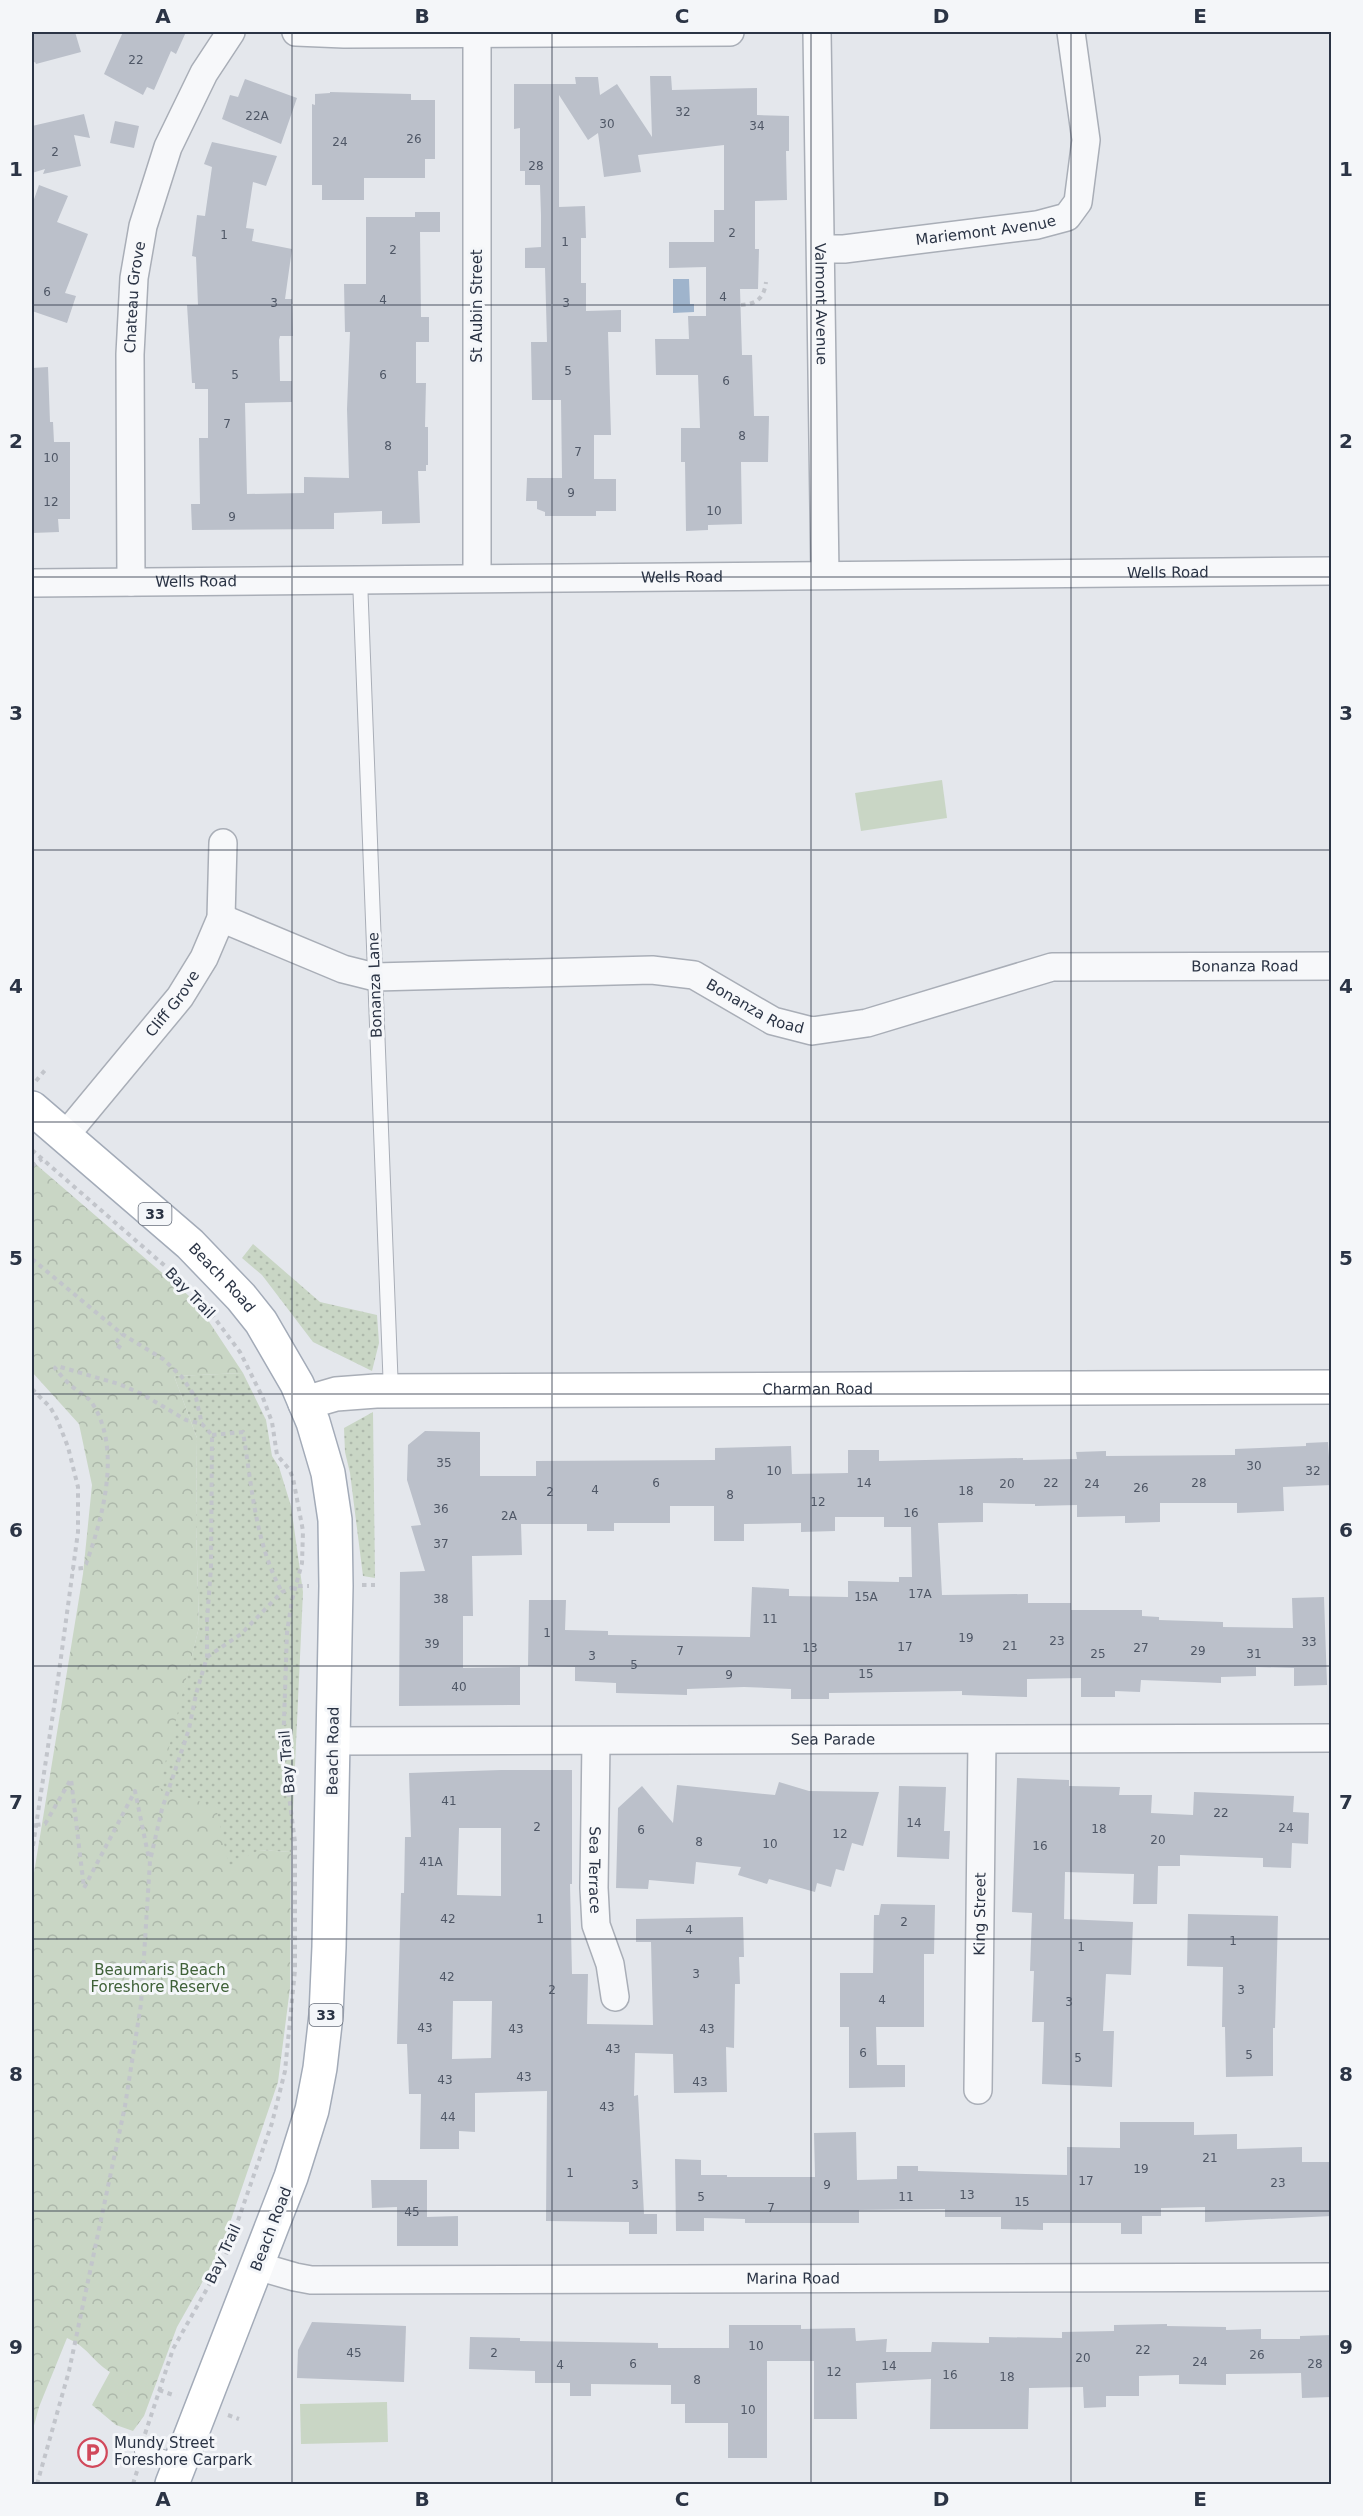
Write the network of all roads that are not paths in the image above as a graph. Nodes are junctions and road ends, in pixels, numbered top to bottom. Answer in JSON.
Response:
{"nodes":[{"id":1,"x":231,"y":32,"type":"edge"},
{"id":2,"x":296,"y":32,"type":"edge"},
{"id":3,"x":730,"y":32,"type":"edge"},
{"id":4,"x":817,"y":32,"type":"edge"},
{"id":5,"x":1071,"y":32,"type":"edge"},
{"id":6,"x":477,"y":33,"type":"junction"},
{"id":7,"x":821,"y":249,"type":"junction"},
{"id":8,"x":1332,"y":571,"type":"edge"},
{"id":9,"x":825,"y":575,"type":"junction"},
{"id":10,"x":477,"y":578,"type":"junction"},
{"id":11,"x":360,"y":579,"type":"junction"},
{"id":12,"x":131,"y":582,"type":"junction"},
{"id":13,"x":32,"y":583,"type":"edge"},
{"id":14,"x":223,"y":843,"type":"dead end"},
{"id":15,"x":221,"y":918,"type":"junction"},
{"id":16,"x":1332,"y":966,"type":"edge"},
{"id":17,"x":375,"y":977,"type":"junction"},
{"id":18,"x":32,"y":1108,"type":"edge"},
{"id":19,"x":53,"y":1148,"type":"junction"},
{"id":20,"x":1332,"y":1387,"type":"edge"},
{"id":21,"x":391,"y":1392,"type":"junction"},
{"id":22,"x":305,"y":1402,"type":"junction"},
{"id":23,"x":1332,"y":1738,"type":"edge"},
{"id":24,"x":982,"y":1740,"type":"junction"},
{"id":25,"x":333,"y":1741,"type":"junction"},
{"id":26,"x":596,"y":1741,"type":"junction"},
{"id":27,"x":615,"y":1997,"type":"dead end"},
{"id":28,"x":978,"y":2090,"type":"dead end"},
{"id":29,"x":257,"y":2266,"type":"junction"},
{"id":30,"x":1332,"y":2277,"type":"edge"},
{"id":31,"x":142,"y":2451,"type":"road end"},
{"id":32,"x":176,"y":2473,"type":"edge"}],
"edges":[{"from":1,"to":12,"type":"street","name":"Chateau Grove"},
{"from":2,"to":6,"type":"street"},
{"from":3,"to":6,"type":"street"},
{"from":4,"to":7,"type":"street","name":"Valmont Avenue"},
{"from":5,"to":7,"type":"street","name":"Mariemont Avenue"},
{"from":6,"to":10,"type":"street","name":"St Aubin Street"},
{"from":7,"to":9,"type":"street","name":"Valmont Avenue"},
{"from":8,"to":9,"type":"street","name":"Wells Road"},
{"from":9,"to":10,"type":"street","name":"Wells Road"},
{"from":10,"to":11,"type":"street","name":"Wells Road"},
{"from":11,"to":12,"type":"street","name":"Wells Road"},
{"from":11,"to":17,"type":"lane","name":"Bonanza Lane"},
{"from":12,"to":13,"type":"street","name":"Wells Road"},
{"from":14,"to":15,"type":"street","name":"Cliff Grove"},
{"from":15,"to":17,"type":"street","name":"Bonanza Road"},
{"from":15,"to":19,"type":"street","name":"Cliff Grove"},
{"from":16,"to":17,"type":"street","name":"Bonanza Road"},
{"from":17,"to":21,"type":"lane","name":"Bonanza Lane"},
{"from":18,"to":19,"type":"main road","name":"Beach Road","number":"33"},
{"from":19,"to":22,"type":"main road","name":"Beach Road","number":"33"},
{"from":20,"to":21,"type":"main road","name":"Charman Road"},
{"from":21,"to":22,"type":"main road","name":"Charman Road"},
{"from":22,"to":25,"type":"main road","name":"Beach Road","number":"33"},
{"from":23,"to":24,"type":"street","name":"Sea Parade"},
{"from":24,"to":26,"type":"street","name":"Sea Parade"},
{"from":24,"to":28,"type":"street","name":"King Street"},
{"from":25,"to":26,"type":"street","name":"Sea Parade"},
{"from":25,"to":29,"type":"main road","name":"Beach Road","number":"33"},
{"from":26,"to":27,"type":"street","name":"Sea Terrace"},
{"from":29,"to":30,"type":"street","name":"Marina Road"},
{"from":29,"to":32,"type":"main road","name":"Beach Road","number":"33"},
{"from":31,"to":32,"type":"lane"}]}
